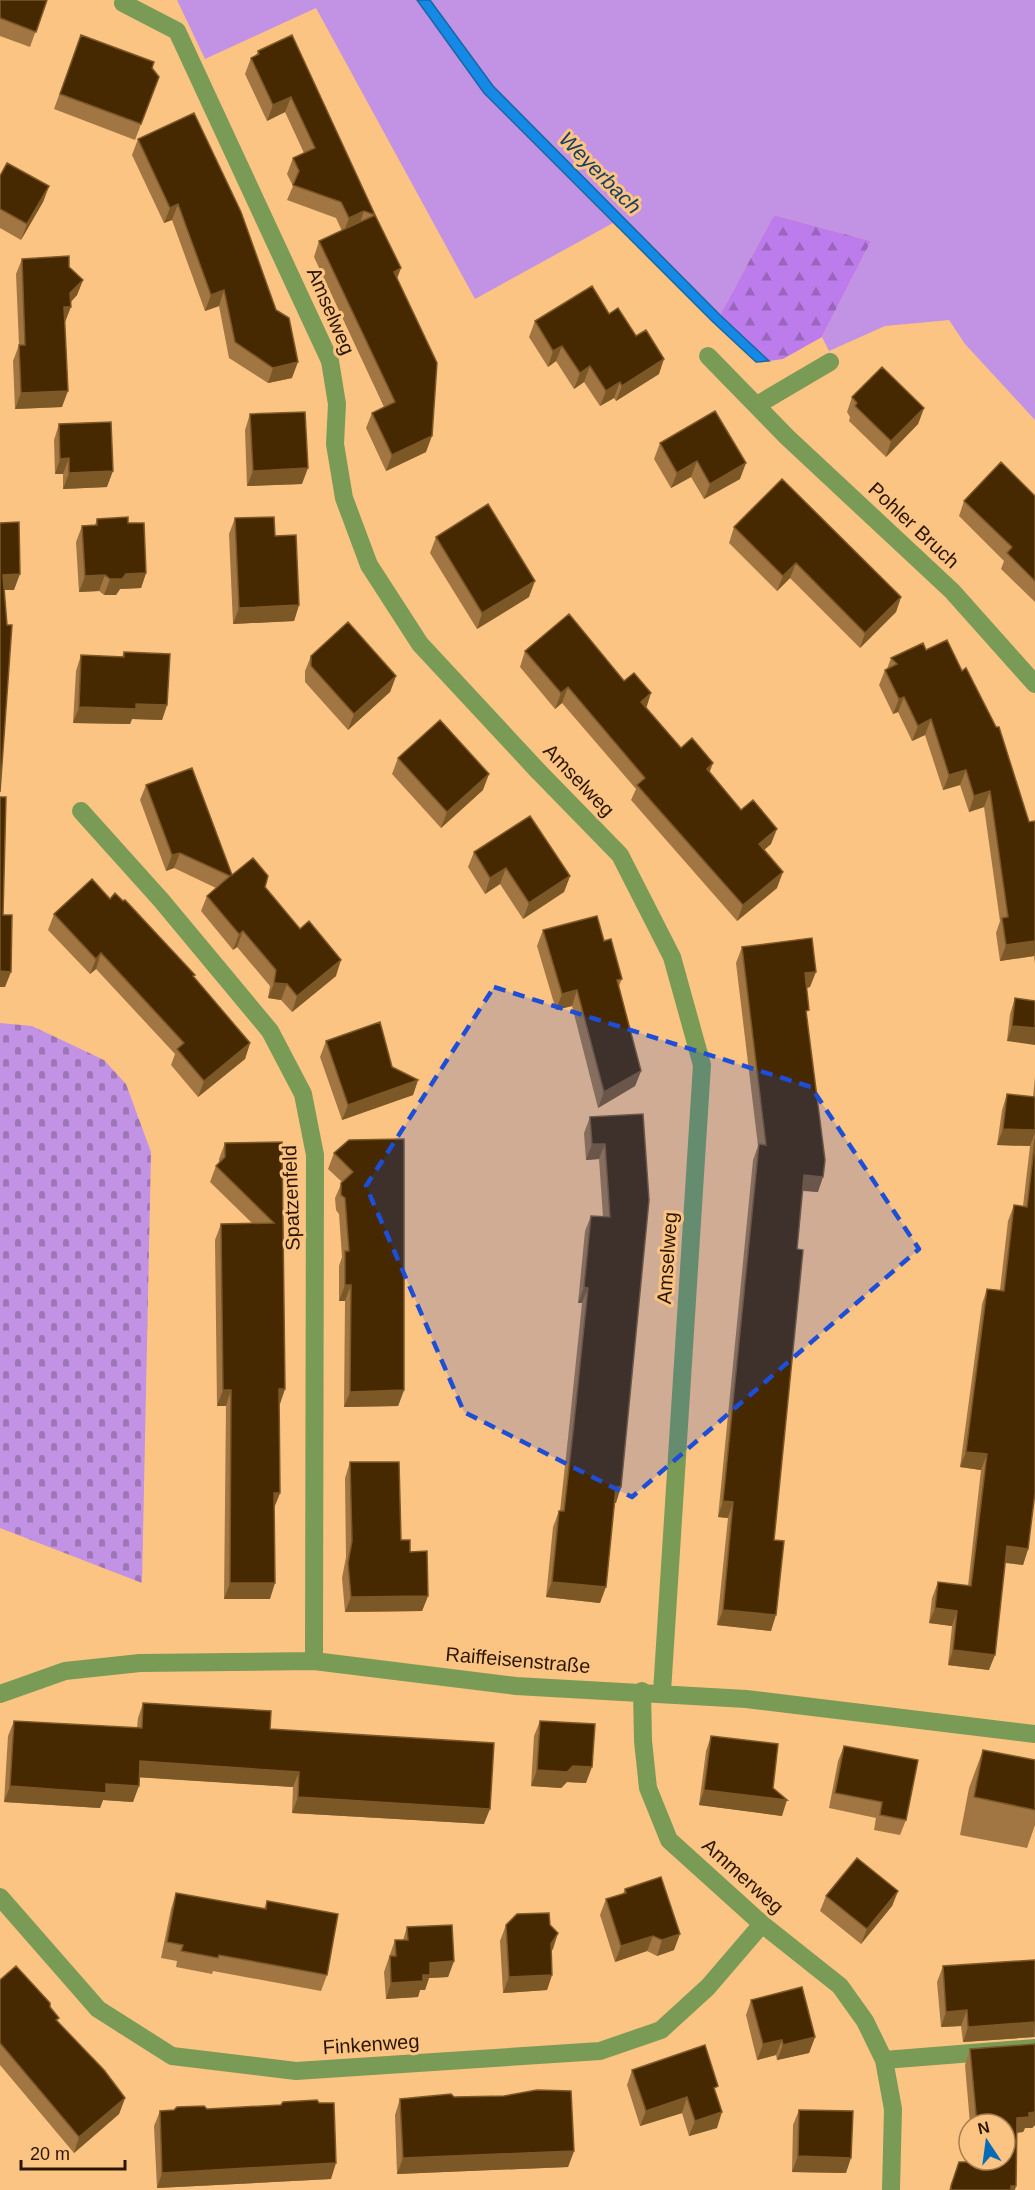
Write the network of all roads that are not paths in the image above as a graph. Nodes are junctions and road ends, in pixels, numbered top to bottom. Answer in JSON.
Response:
{"nodes":[{"id":1,"x":123,"y":3,"type":"dead end"},
{"id":2,"x":708,"y":356,"type":"dead end"},
{"id":3,"x":830,"y":362,"type":"dead end"},
{"id":4,"x":757,"y":405,"type":"junction"},
{"id":5,"x":1035,"y":684,"type":"edge"},
{"id":6,"x":81,"y":811,"type":"dead end"},
{"id":7,"x":314,"y":1661,"type":"junction"},
{"id":8,"x":642,"y":1691,"type":"junction"},
{"id":9,"x":662,"y":1692,"type":"junction"},
{"id":10,"x":0,"y":1694,"type":"edge"},
{"id":11,"x":1035,"y":1734,"type":"edge"},
{"id":12,"x":0,"y":1897,"type":"edge"},
{"id":13,"x":762,"y":1923,"type":"junction"},
{"id":14,"x":1035,"y":2048,"type":"edge"},
{"id":15,"x":884,"y":2060,"type":"junction"},
{"id":16,"x":891,"y":2190,"type":"edge"}],
"edges":[{"from":1,"to":9,"type":"street","name":"Amselweg"},
{"from":2,"to":4,"type":"street","name":"Pohler Bruch"},
{"from":3,"to":4,"type":"street"},
{"from":4,"to":5,"type":"street","name":"Pohler Bruch"},
{"from":6,"to":7,"type":"street","name":"Spatzenfeld"},
{"from":7,"to":8,"type":"street","name":"Raiffeisenstraße"},
{"from":7,"to":10,"type":"street","name":"Raiffeisenstraße"},
{"from":8,"to":9,"type":"street","name":"Raiffeisenstraße"},
{"from":8,"to":13,"type":"street","name":"Ammerweg"},
{"from":9,"to":11,"type":"street","name":"Raiffeisenstraße"},
{"from":12,"to":13,"type":"street","name":"Finkenweg"},
{"from":13,"to":15,"type":"street","name":"Ammerweg"},
{"from":14,"to":15,"type":"street"},
{"from":15,"to":16,"type":"street","name":"Ammerweg"}]}
